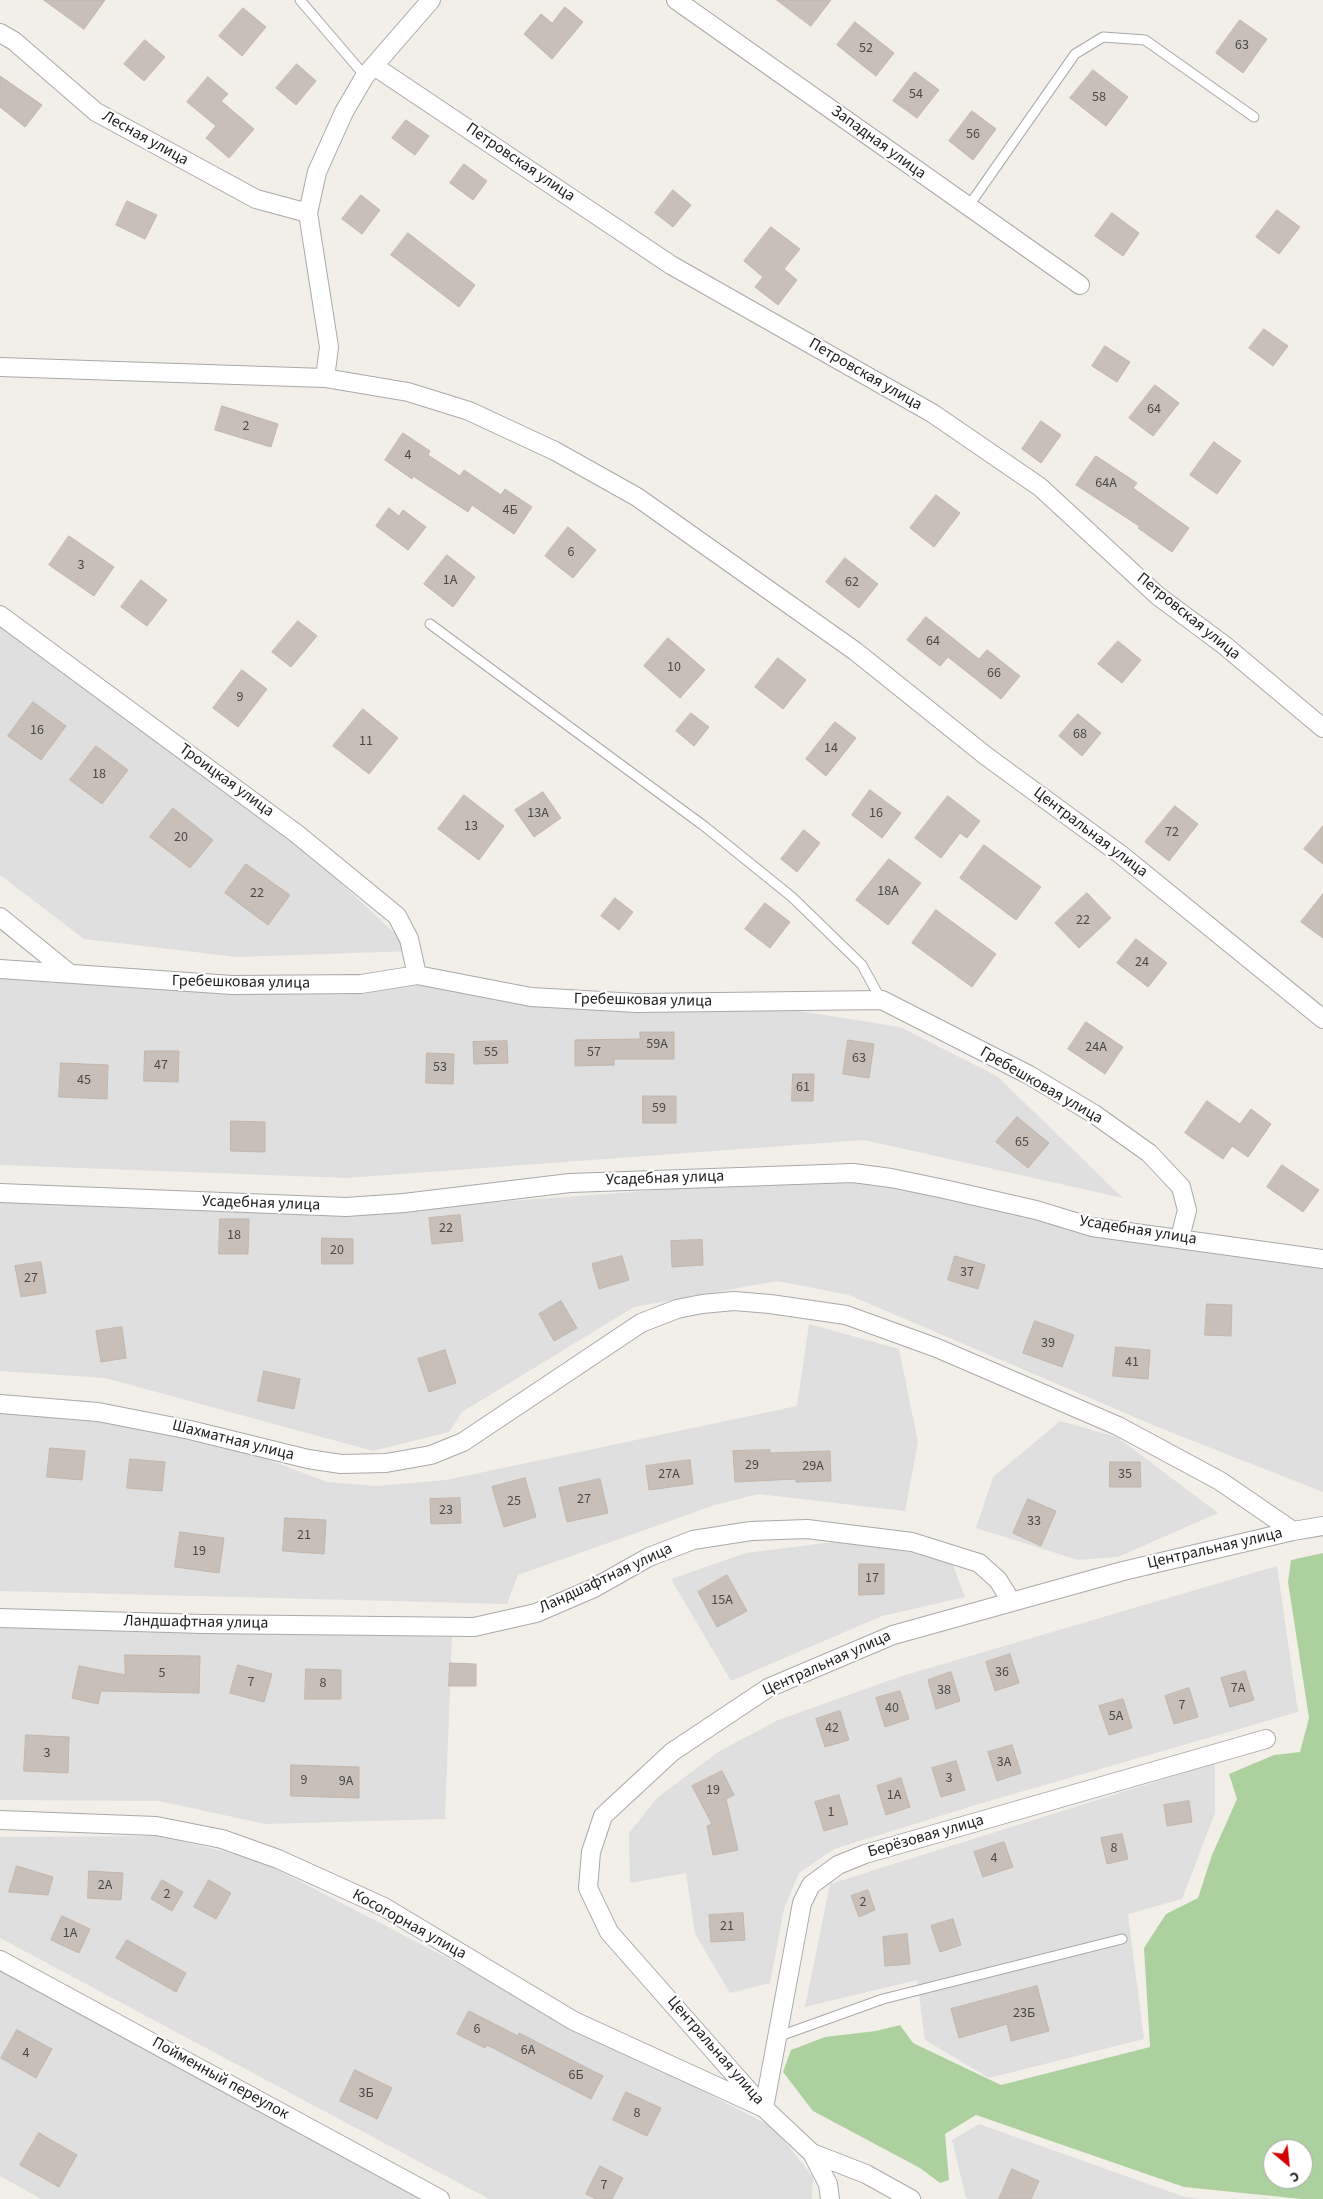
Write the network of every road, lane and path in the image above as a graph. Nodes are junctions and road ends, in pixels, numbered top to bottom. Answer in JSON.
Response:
{"nodes":[{"id":1,"x":300,"y":0,"type":"edge"},
{"id":2,"x":431,"y":0,"type":"edge"},
{"id":3,"x":676,"y":0,"type":"edge"},
{"id":4,"x":0,"y":33,"type":"edge"},
{"id":5,"x":369,"y":71,"type":"junction"},
{"id":6,"x":1254,"y":117,"type":"dead end"},
{"id":7,"x":968,"y":207,"type":"junction"},
{"id":8,"x":308,"y":213,"type":"junction"},
{"id":9,"x":1080,"y":285,"type":"dead end"},
{"id":10,"x":0,"y":367,"type":"edge"},
{"id":11,"x":325,"y":378,"type":"junction"},
{"id":12,"x":0,"y":615,"type":"edge"},
{"id":13,"x":430,"y":624,"type":"dead end"},
{"id":14,"x":1323,"y":728,"type":"edge"},
{"id":15,"x":0,"y":917,"type":"edge"},
{"id":16,"x":0,"y":969,"type":"edge"},
{"id":17,"x":69,"y":973,"type":"junction"},
{"id":18,"x":417,"y":975,"type":"junction"},
{"id":19,"x":882,"y":1000,"type":"junction"},
{"id":20,"x":1323,"y":1019,"type":"edge"},
{"id":21,"x":0,"y":1192,"type":"edge"},
{"id":22,"x":1180,"y":1238,"type":"junction"},
{"id":23,"x":1323,"y":1259,"type":"edge"},
{"id":24,"x":0,"y":1404,"type":"edge"},
{"id":25,"x":463,"y":1442,"type":"joint"},
{"id":26,"x":1323,"y":1526,"type":"edge"},
{"id":27,"x":1293,"y":1531,"type":"junction"},
{"id":28,"x":1011,"y":1601,"type":"junction"},
{"id":29,"x":0,"y":1618,"type":"edge"},
{"id":30,"x":1266,"y":1739,"type":"dead end"},
{"id":31,"x":0,"y":1820,"type":"edge"},
{"id":32,"x":1122,"y":1939,"type":"dead end"},
{"id":33,"x":0,"y":1960,"type":"edge"},
{"id":34,"x":777,"y":2037,"type":"junction"},
{"id":35,"x":764,"y":2108,"type":"junction"},
{"id":36,"x":812,"y":2153,"type":"junction"},
{"id":37,"x":440,"y":2199,"type":"edge"},
{"id":38,"x":830,"y":2199,"type":"edge"},
{"id":39,"x":911,"y":2199,"type":"edge"}],
"edges":[{"from":1,"to":5,"type":"lane"},
{"from":2,"to":5,"type":"street"},
{"from":3,"to":7,"type":"street","name":"Западная улица"},
{"from":4,"to":8,"type":"street","name":"Лесная улица"},
{"from":5,"to":8,"type":"street"},
{"from":5,"to":14,"type":"street","name":"Петровская улица"},
{"from":6,"to":7,"type":"lane"},
{"from":7,"to":9,"type":"street","name":"Западная улица"},
{"from":8,"to":11,"type":"street"},
{"from":10,"to":11,"type":"street","name":"Центральная улица"},
{"from":11,"to":20,"type":"street","name":"Центральная улица"},
{"from":12,"to":18,"type":"street","name":"Троицкая улица"},
{"from":13,"to":19,"type":"lane"},
{"from":15,"to":17,"type":"street"},
{"from":16,"to":17,"type":"street","name":"Гребешковая улица"},
{"from":17,"to":18,"type":"street","name":"Гребешковая улица"},
{"from":18,"to":19,"type":"street","name":"Гребешковая улица"},
{"from":19,"to":22,"type":"street","name":"Гребешковая улица"},
{"from":21,"to":22,"type":"street","name":"Усадебная улица"},
{"from":22,"to":23,"type":"street","name":"Усадебная улица"},
{"from":24,"to":25,"type":"street","name":"Шахматная улица"},
{"from":25,"to":27,"type":"street","name":"Центральная улица"},
{"from":26,"to":27,"type":"street","name":"Центральная улица"},
{"from":27,"to":28,"type":"street","name":"Центральная улица"},
{"from":28,"to":29,"type":"street","name":"Ландшафтная улица"},
{"from":28,"to":35,"type":"street","name":"Центральная улица"},
{"from":30,"to":34,"type":"street","name":"Берёзовая улица"},
{"from":31,"to":35,"type":"street","name":"Косогорная улица"},
{"from":32,"to":34,"type":"lane"},
{"from":33,"to":37,"type":"street","name":"Пойменный переулок"},
{"from":34,"to":35,"type":"street","name":"Берёзовая улица"},
{"from":35,"to":36,"type":"street","name":"Центральная улица"},
{"from":36,"to":38,"type":"street"},
{"from":36,"to":39,"type":"street"}]}
